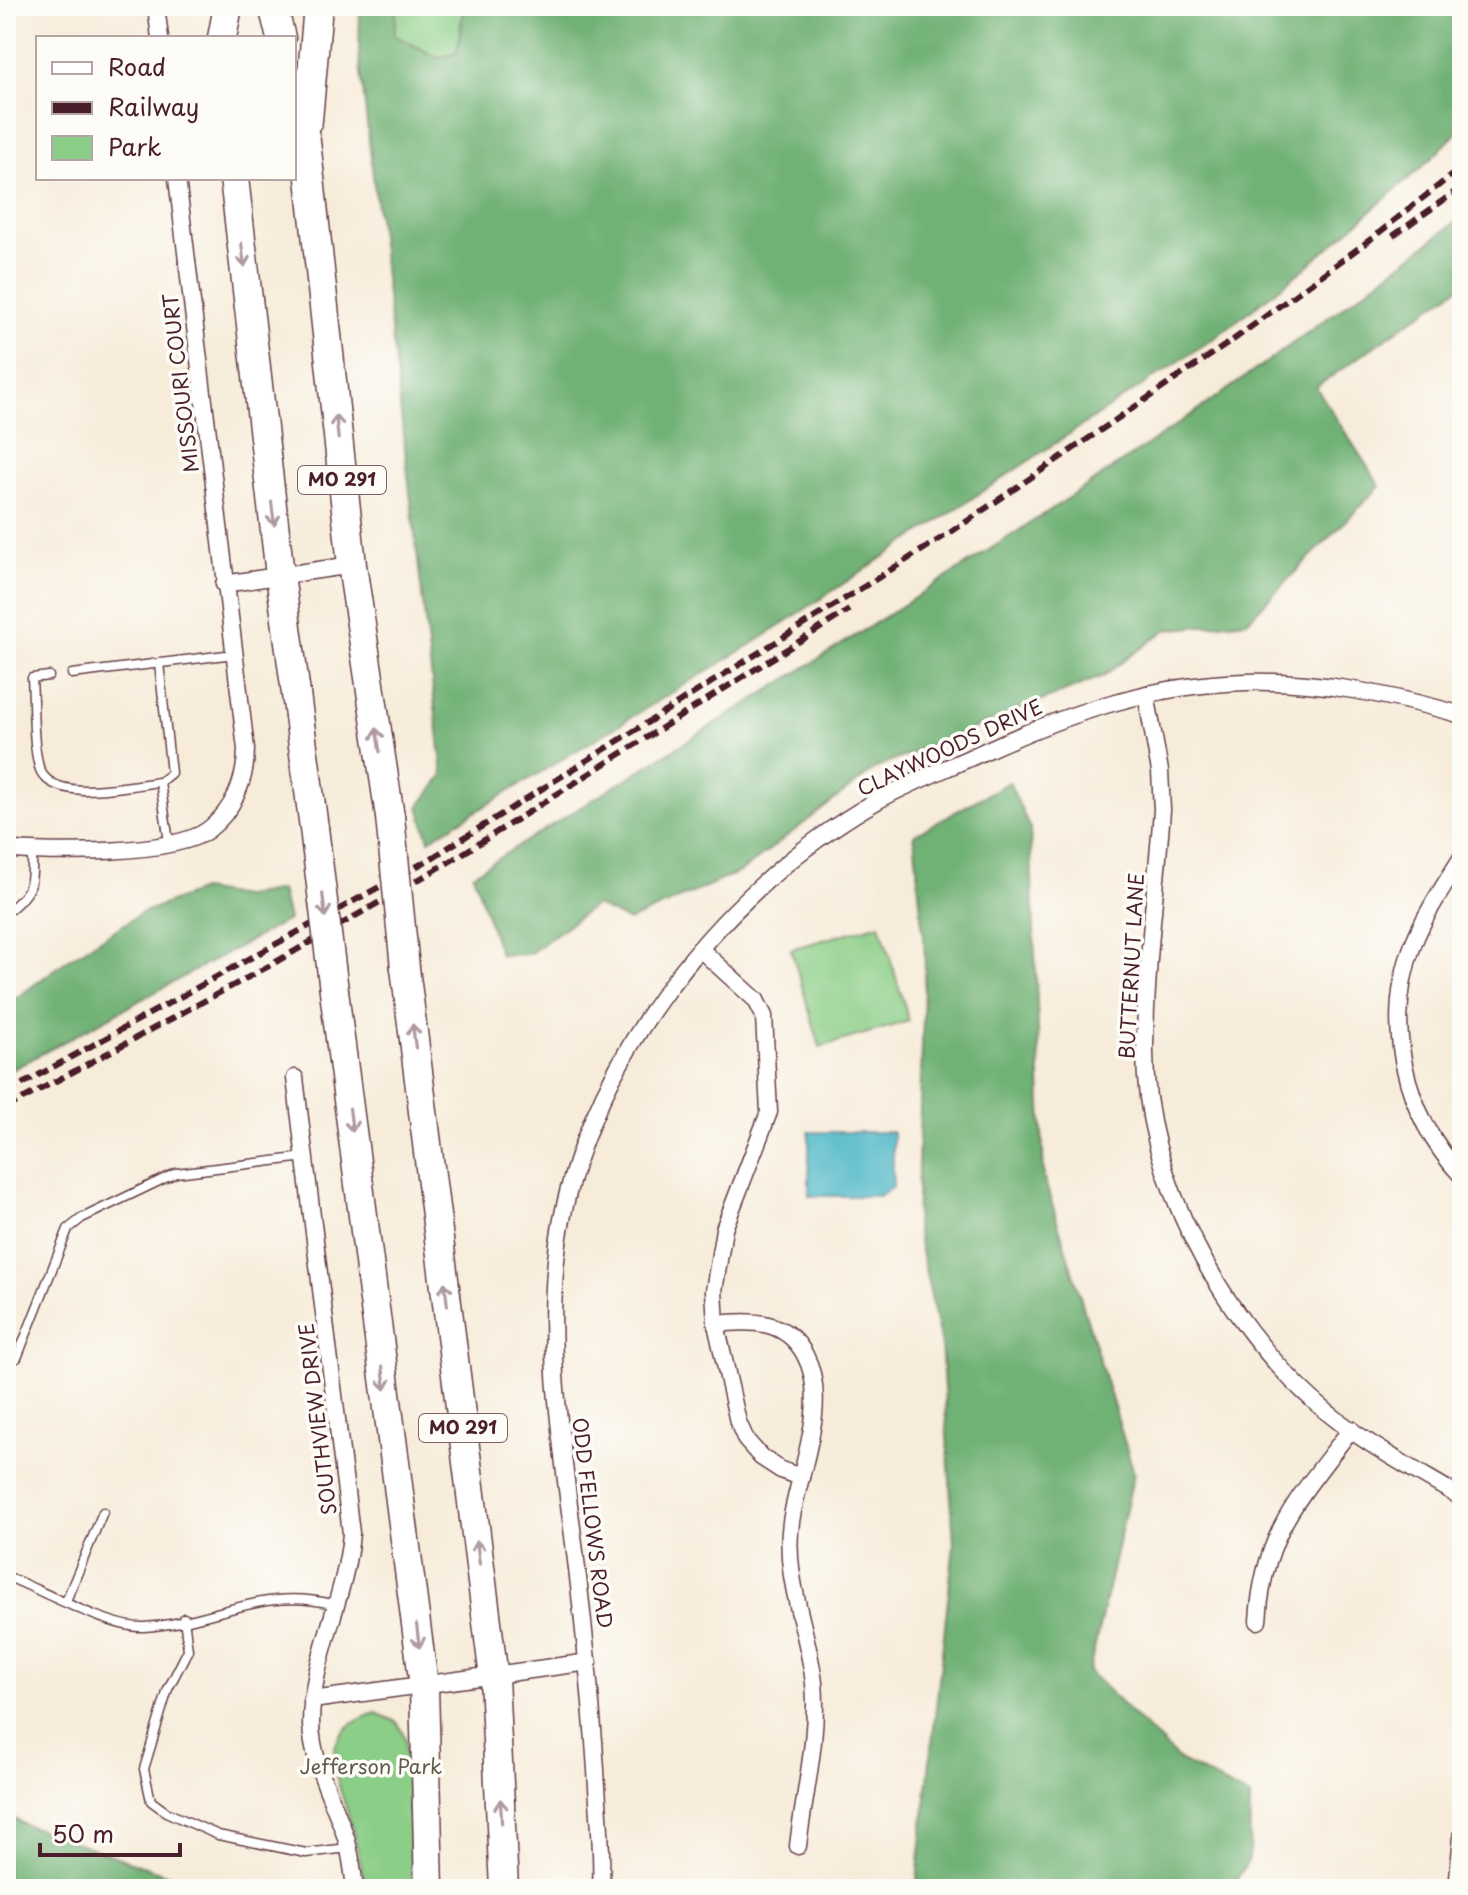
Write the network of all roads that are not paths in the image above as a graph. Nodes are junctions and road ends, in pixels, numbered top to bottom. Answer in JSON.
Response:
{"nodes":[{"id":1,"x":156,"y":6,"type":"edge"},
{"id":2,"x":213,"y":6,"type":"edge"},
{"id":3,"x":228,"y":6,"type":"edge"},
{"id":4,"x":273,"y":6,"type":"edge"},
{"id":5,"x":318,"y":6,"type":"edge"},
{"id":6,"x":160,"y":36,"type":"edge"},
{"id":7,"x":220,"y":36,"type":"edge"},
{"id":8,"x":220,"y":36,"type":"edge"},
{"id":9,"x":280,"y":36,"type":"edge"},
{"id":10,"x":296,"y":100,"type":"edge"},
{"id":11,"x":306,"y":141,"type":"junction"},
{"id":12,"x":177,"y":180,"type":"edge"},
{"id":13,"x":234,"y":180,"type":"edge"},
{"id":14,"x":352,"y":565,"type":"junction"},
{"id":15,"x":280,"y":575,"type":"junction"},
{"id":16,"x":224,"y":584,"type":"junction"},
{"id":17,"x":234,"y":654,"type":"junction"},
{"id":18,"x":159,"y":663,"type":"junction"},
{"id":19,"x":72,"y":674,"type":"dead end"},
{"id":20,"x":49,"y":676,"type":"dead end"},
{"id":21,"x":1146,"y":694,"type":"junction"},
{"id":22,"x":1462,"y":715,"type":"edge"},
{"id":23,"x":160,"y":782,"type":"junction"},
{"id":24,"x":169,"y":842,"type":"junction"},
{"id":25,"x":6,"y":849,"type":"edge"},
{"id":26,"x":32,"y":852,"type":"junction"},
{"id":27,"x":1462,"y":857,"type":"edge"},
{"id":28,"x":6,"y":913,"type":"edge"},
{"id":29,"x":700,"y":949,"type":"junction"},
{"id":30,"x":295,"y":1078,"type":"dead end"},
{"id":31,"x":306,"y":1157,"type":"junction"},
{"id":32,"x":578,"y":1164,"type":"joint"},
{"id":33,"x":1462,"y":1176,"type":"edge"},
{"id":34,"x":716,"y":1324,"type":"junction"},
{"id":35,"x":17,"y":1358,"type":"dead end"},
{"id":36,"x":1351,"y":1429,"type":"junction"},
{"id":37,"x":801,"y":1477,"type":"junction"},
{"id":38,"x":1462,"y":1498,"type":"edge"},
{"id":39,"x":103,"y":1512,"type":"dead end"},
{"id":40,"x":6,"y":1576,"type":"edge"},
{"id":41,"x":66,"y":1601,"type":"junction"},
{"id":42,"x":337,"y":1605,"type":"junction"},
{"id":43,"x":184,"y":1618,"type":"junction"},
{"id":44,"x":1258,"y":1621,"type":"dead end"},
{"id":45,"x":589,"y":1662,"type":"junction"},
{"id":46,"x":494,"y":1678,"type":"junction"},
{"id":47,"x":424,"y":1686,"type":"junction"},
{"id":48,"x":312,"y":1700,"type":"junction"},
{"id":49,"x":1462,"y":1836,"type":"edge"},
{"id":50,"x":798,"y":1846,"type":"dead end"},
{"id":51,"x":348,"y":1848,"type":"junction"},
{"id":52,"x":355,"y":1889,"type":"edge"},
{"id":53,"x":429,"y":1889,"type":"edge"},
{"id":54,"x":504,"y":1889,"type":"edge"},
{"id":55,"x":601,"y":1889,"type":"edge"},
{"id":56,"x":1457,"y":1889,"type":"edge"}],
"edges":[{"from":1,"to":6,"type":"street"},
{"from":2,"to":7,"type":"highway"},
{"from":3,"to":8,"type":"highway"},
{"from":4,"to":9,"type":"highway"},
{"from":5,"to":11,"type":"highway"},
{"from":10,"to":11,"type":"highway","number":"MO 291"},
{"from":14,"to":11,"type":"highway","number":"MO 291","one_way":true},
{"from":12,"to":16,"type":"street","name":"MISSOURI COURT"},
{"from":13,"to":15,"type":"highway","number":"MO 291","one_way":true},
{"from":14,"to":15,"type":"street"},
{"from":46,"to":14,"type":"highway","number":"MO 291","one_way":true,"bridge":true},
{"from":15,"to":16,"type":"street"},
{"from":15,"to":47,"type":"highway","number":"MO 291","one_way":true,"bridge":true},
{"from":16,"to":17,"type":"street","name":"MISSOURI COURT"},
{"from":17,"to":18,"type":"lane"},
{"from":17,"to":24,"type":"street","name":"MISSOURI COURT"},
{"from":18,"to":19,"type":"lane"},
{"from":18,"to":23,"type":"lane"},
{"from":20,"to":23,"type":"lane"},
{"from":21,"to":22,"type":"street","name":"CLAYWOODS DRIVE"},
{"from":21,"to":29,"type":"street","name":"CLAYWOODS DRIVE"},
{"from":21,"to":36,"type":"street","name":"BUTTERNUT LANE"},
{"from":23,"to":24,"type":"lane"},
{"from":24,"to":26,"type":"street","name":"MISSOURI COURT"},
{"from":25,"to":26,"type":"street","name":"MISSOURI COURT"},
{"from":26,"to":28,"type":"lane"},
{"from":27,"to":33,"type":"street"},
{"from":29,"to":32,"type":"street","name":"CLAYWOODS DRIVE"},
{"from":29,"to":34,"type":"street"},
{"from":30,"to":31,"type":"street","name":"SOUTHVIEW DRIVE"},
{"from":31,"to":35,"type":"lane"},
{"from":31,"to":42,"type":"street","name":"SOUTHVIEW DRIVE"},
{"from":32,"to":45,"type":"street","name":"ODD FELLOWS ROAD"},
{"from":34,"to":37,"type":"street"},
{"from":34,"to":37,"type":"street"},
{"from":36,"to":38,"type":"street","name":"BUTTERNUT LANE"},
{"from":36,"to":44,"type":"street"},
{"from":37,"to":50,"type":"street"},
{"from":39,"to":41,"type":"lane"},
{"from":40,"to":41,"type":"lane"},
{"from":41,"to":43,"type":"lane"},
{"from":42,"to":43,"type":"lane"},
{"from":42,"to":48,"type":"street","name":"SOUTHVIEW DRIVE"},
{"from":43,"to":51,"type":"lane"},
{"from":45,"to":46,"type":"street"},
{"from":45,"to":55,"type":"street","name":"ODD FELLOWS ROAD"},
{"from":46,"to":47,"type":"street"},
{"from":54,"to":46,"type":"highway","number":"MO 291","one_way":true},
{"from":47,"to":48,"type":"street"},
{"from":47,"to":53,"type":"highway","number":"MO 291"},
{"from":48,"to":51,"type":"street","name":"SOUTHVIEW DRIVE"},
{"from":49,"to":56,"type":"street"},
{"from":51,"to":52,"type":"street","name":"SOUTHVIEW DRIVE"}]}
